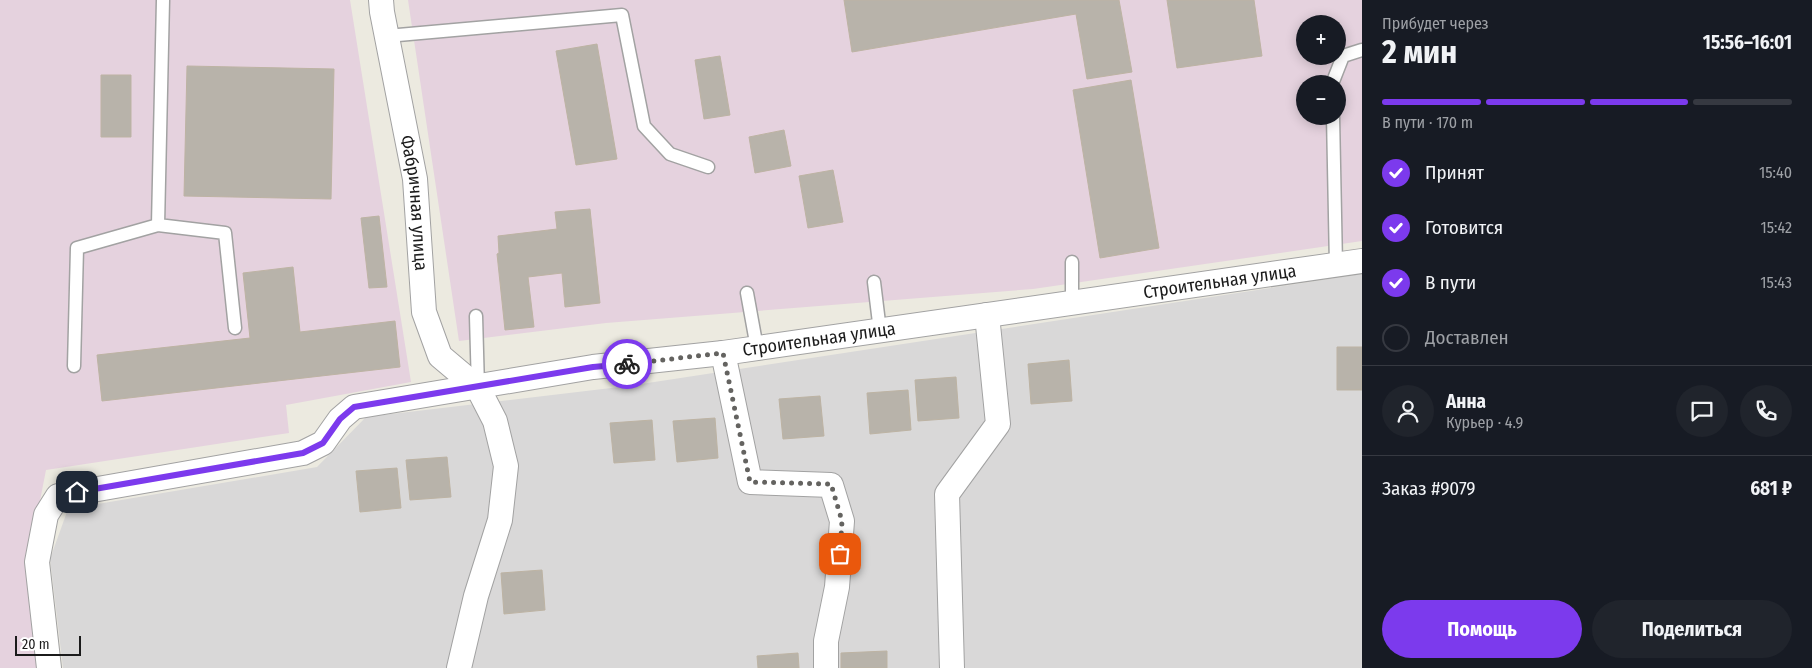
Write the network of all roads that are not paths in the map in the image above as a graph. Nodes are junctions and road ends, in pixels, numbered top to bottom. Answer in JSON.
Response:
{"nodes":[{"id":1,"x":163,"y":0,"type":"edge"},
{"id":2,"x":381,"y":0,"type":"edge"},
{"id":3,"x":387,"y":36,"type":"junction"},
{"id":4,"x":1362,"y":50,"type":"edge"},
{"id":5,"x":1336,"y":75,"type":"edge"},
{"id":6,"x":1332,"y":125,"type":"edge"},
{"id":7,"x":708,"y":167,"type":"dead end"},
{"id":8,"x":158,"y":225,"type":"junction"},
{"id":9,"x":1362,"y":261,"type":"edge"},
{"id":10,"x":1072,"y":262,"type":"dead end"},
{"id":11,"x":1336,"y":265,"type":"junction"},
{"id":12,"x":874,"y":282,"type":"dead end"},
{"id":13,"x":747,"y":293,"type":"dead end"},
{"id":14,"x":1072,"y":303,"type":"junction"},
{"id":15,"x":987,"y":315,"type":"junction"},
{"id":16,"x":476,"y":316,"type":"dead end"},
{"id":17,"x":235,"y":328,"type":"dead end"},
{"id":18,"x":880,"y":331,"type":"junction"},
{"id":19,"x":757,"y":348,"type":"junction"},
{"id":20,"x":723,"y":353,"type":"junction"},
{"id":21,"x":74,"y":366,"type":"dead end"},
{"id":22,"x":478,"y":388,"type":"junction"},
{"id":23,"x":49,"y":668,"type":"edge"},
{"id":24,"x":459,"y":668,"type":"edge"},
{"id":25,"x":826,"y":668,"type":"edge"},
{"id":26,"x":952,"y":668,"type":"edge"}],
"edges":[{"from":1,"to":8,"type":"lane"},
{"from":2,"to":3,"type":"street","name":"Фабричная улица"},
{"from":3,"to":7,"type":"lane"},
{"from":3,"to":22,"type":"street","name":"Фабричная улица"},
{"from":4,"to":5,"type":"lane"},
{"from":6,"to":11,"type":"lane"},
{"from":8,"to":17,"type":"lane"},
{"from":8,"to":21,"type":"lane"},
{"from":9,"to":11,"type":"street","name":"Строительная улица"},
{"from":10,"to":14,"type":"lane"},
{"from":11,"to":14,"type":"street","name":"Строительная улица"},
{"from":12,"to":18,"type":"lane"},
{"from":13,"to":19,"type":"lane"},
{"from":14,"to":15,"type":"street","name":"Строительная улица"},
{"from":15,"to":18,"type":"street","name":"Строительная улица"},
{"from":15,"to":26,"type":"street"},
{"from":16,"to":22,"type":"lane"},
{"from":18,"to":19,"type":"street","name":"Строительная улица"},
{"from":19,"to":20,"type":"street","name":"Строительная улица"},
{"from":20,"to":22,"type":"street","name":"Строительная улица"},
{"from":20,"to":25,"type":"street"},
{"from":22,"to":23,"type":"street","name":"Строительная улица"},
{"from":22,"to":24,"type":"street"}]}
